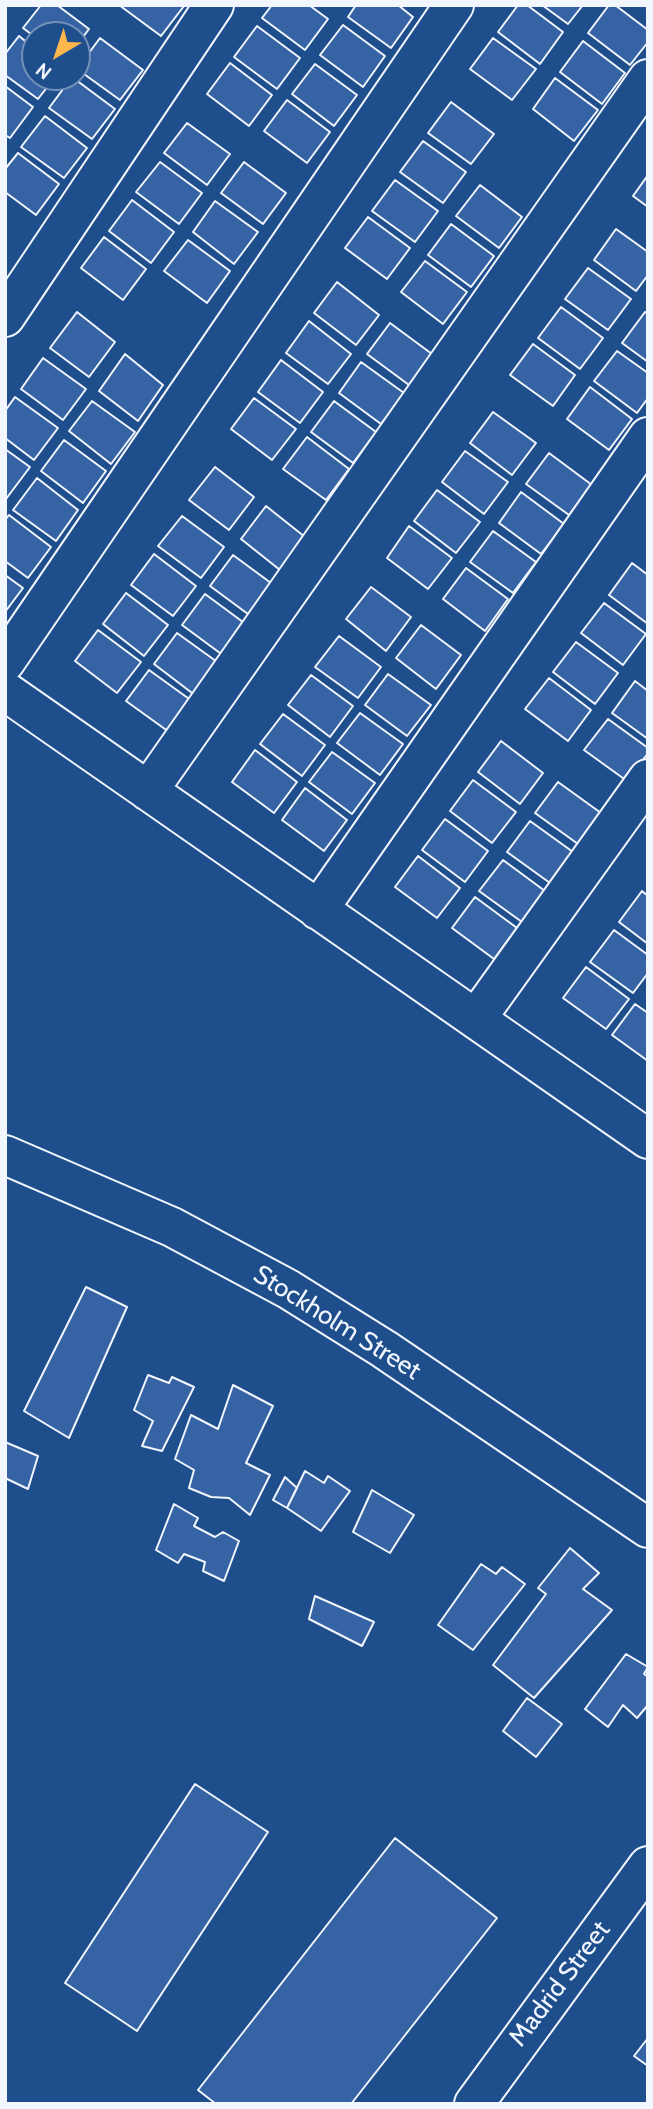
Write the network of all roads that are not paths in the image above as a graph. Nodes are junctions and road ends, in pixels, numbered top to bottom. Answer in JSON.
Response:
{"nodes":[{"id":1,"x":214,"y":5,"type":"edge"},
{"id":2,"x":454,"y":5,"type":"edge"},
{"id":3,"x":648,"y":79,"type":"edge"},
{"id":4,"x":5,"y":317,"type":"edge"},
{"id":5,"x":648,"y":437,"type":"edge"},
{"id":6,"x":5,"y":662,"type":"edge"},
{"id":7,"x":5,"y":691,"type":"edge"},
{"id":8,"x":648,"y":779,"type":"edge"},
{"id":9,"x":148,"y":791,"type":"junction"},
{"id":10,"x":318,"y":910,"type":"junction"},
{"id":11,"x":475,"y":1019,"type":"junction"},
{"id":12,"x":643,"y":1127,"type":"edge"},
{"id":13,"x":5,"y":1155,"type":"edge"},
{"id":14,"x":648,"y":1528,"type":"edge"},
{"id":15,"x":648,"y":1866,"type":"edge"},
{"id":16,"x":474,"y":2104,"type":"edge"}],
"edges":[{"from":1,"to":4,"type":"street"},
{"from":2,"to":6,"type":"street"},
{"from":3,"to":9,"type":"street"},
{"from":5,"to":10,"type":"street"},
{"from":7,"to":9,"type":"street"},
{"from":8,"to":11,"type":"street"},
{"from":9,"to":10,"type":"street"},
{"from":10,"to":11,"type":"street"},
{"from":11,"to":12,"type":"street"},
{"from":13,"to":14,"type":"street","name":"Stockholm Street"},
{"from":15,"to":16,"type":"street","name":"Madrid Street"}]}
